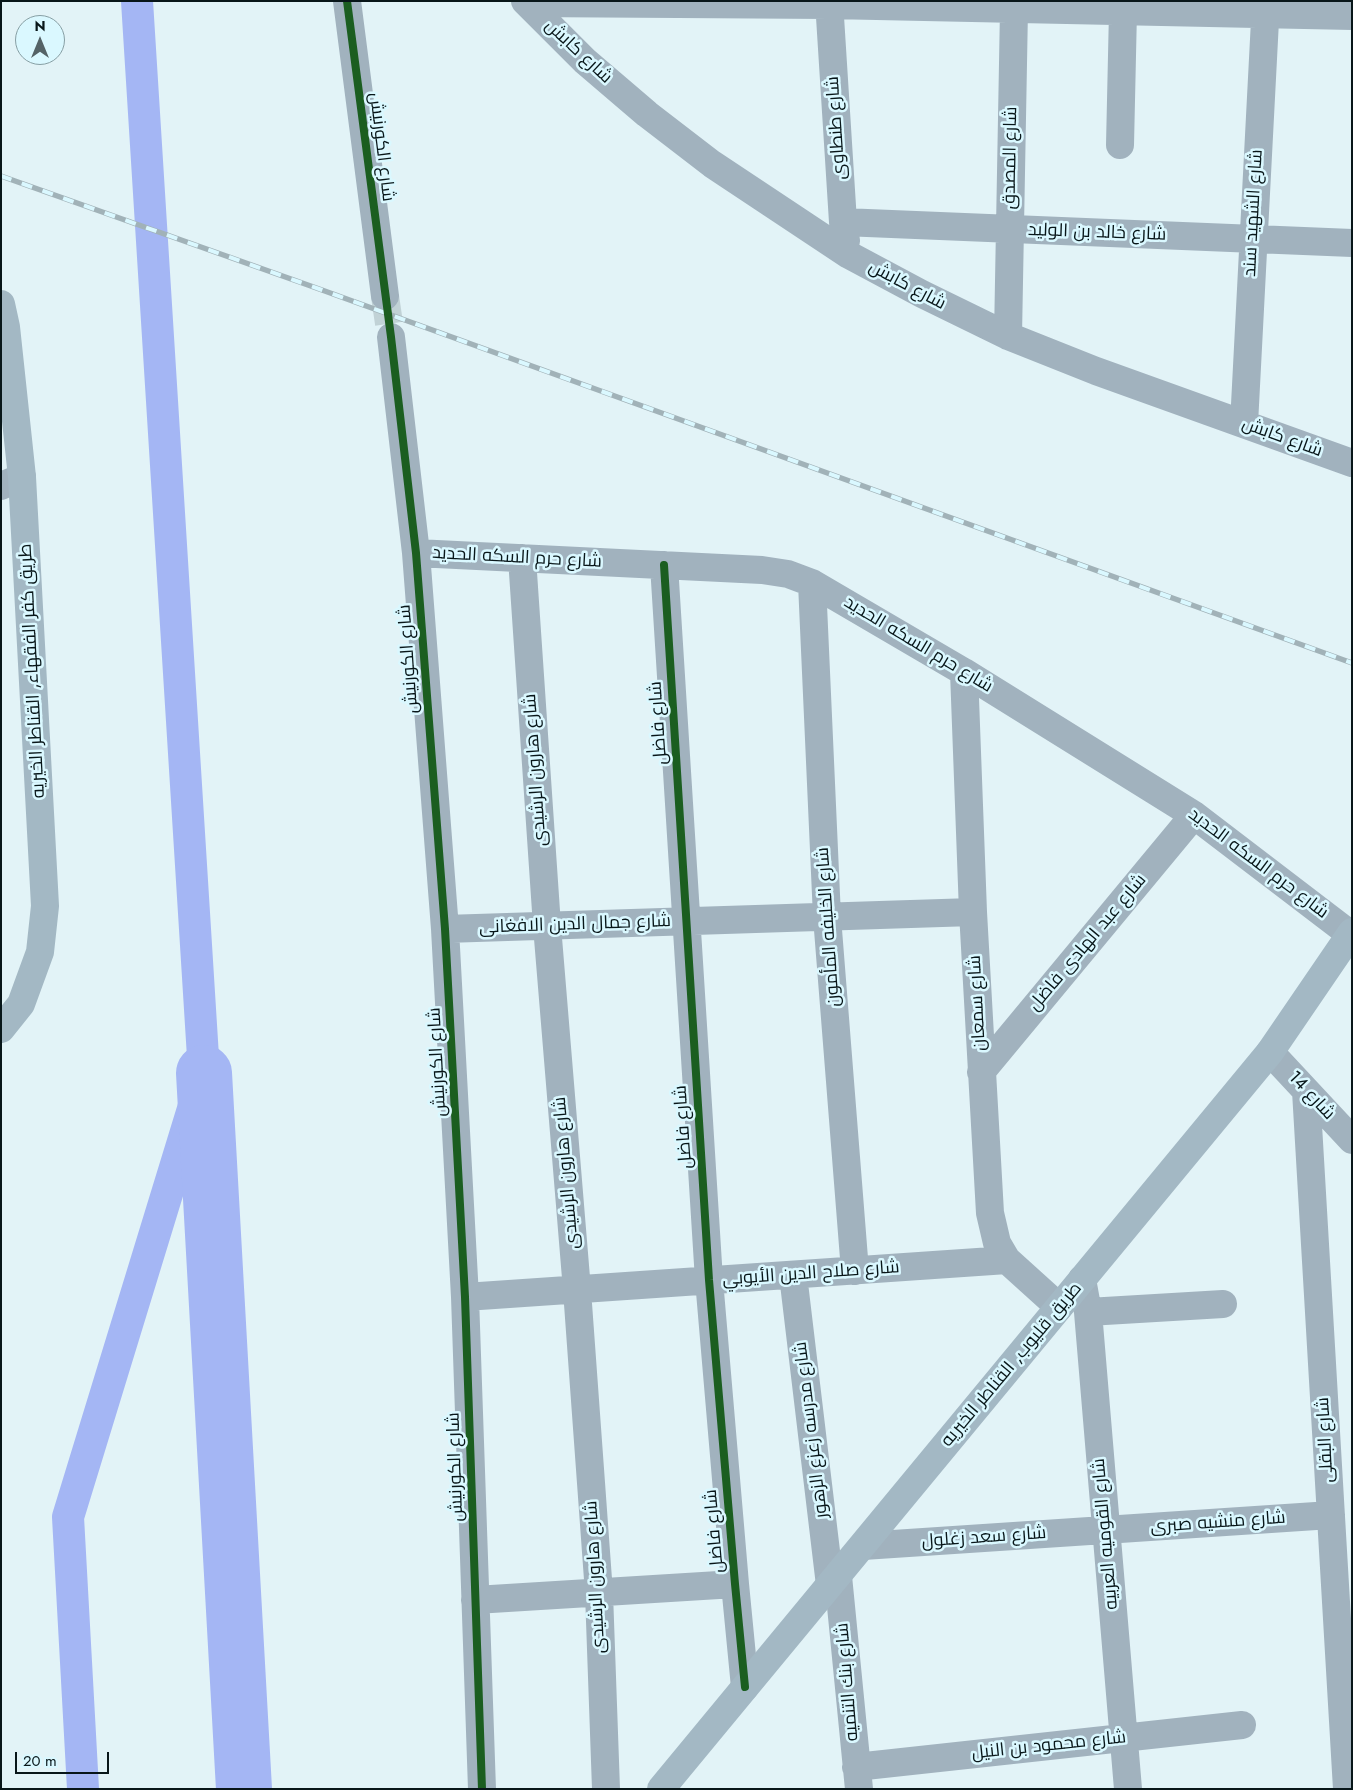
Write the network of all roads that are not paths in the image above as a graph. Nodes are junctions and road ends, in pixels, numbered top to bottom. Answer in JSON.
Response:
{"nodes":[{"id":1,"x":347,"y":1,"type":"edge"},
{"id":2,"x":526,"y":2,"type":"edge"},
{"id":3,"x":829,"y":3,"type":"edge"},
{"id":4,"x":1266,"y":8,"type":"edge"},
{"id":5,"x":1014,"y":9,"type":"junction"},
{"id":6,"x":1123,"y":11,"type":"junction"},
{"id":7,"x":1352,"y":16,"type":"edge"},
{"id":8,"x":1120,"y":145,"type":"dead end"},
{"id":9,"x":843,"y":222,"type":"junction"},
{"id":10,"x":1010,"y":229,"type":"junction"},
{"id":11,"x":1253,"y":239,"type":"junction"},
{"id":12,"x":1352,"y":243,"type":"edge"},
{"id":13,"x":849,"y":255,"type":"junction"},
{"id":14,"x":385,"y":296,"type":"tunnel mouth"},
{"id":15,"x":1,"y":304,"type":"edge"},
{"id":16,"x":1008,"y":336,"type":"junction"},
{"id":17,"x":391,"y":337,"type":"tunnel mouth"},
{"id":18,"x":1244,"y":424,"type":"junction"},
{"id":19,"x":1352,"y":463,"type":"edge"},
{"id":20,"x":12,"y":481,"type":"edge"},
{"id":21,"x":416,"y":553,"type":"junction"},
{"id":22,"x":522,"y":558,"type":"junction"},
{"id":23,"x":664,"y":565,"type":"junction"},
{"id":24,"x":812,"y":583,"type":"junction"},
{"id":25,"x":964,"y":672,"type":"junction"},
{"id":26,"x":1194,"y":815,"type":"junction"},
{"id":27,"x":973,"y":912,"type":"junction"},
{"id":28,"x":827,"y":916,"type":"junction"},
{"id":29,"x":686,"y":921,"type":"junction"},
{"id":30,"x":547,"y":926,"type":"junction"},
{"id":31,"x":446,"y":930,"type":"junction"},
{"id":32,"x":1351,"y":933,"type":"edge"},
{"id":33,"x":1,"y":1029,"type":"edge"},
{"id":34,"x":1270,"y":1052,"type":"junction"},
{"id":35,"x":982,"y":1072,"type":"junction"},
{"id":36,"x":1306,"y":1091,"type":"junction"},
{"id":37,"x":1352,"y":1140,"type":"edge"},
{"id":38,"x":1007,"y":1260,"type":"junction"},
{"id":39,"x":855,"y":1271,"type":"junction"},
{"id":40,"x":793,"y":1275,"type":"junction"},
{"id":41,"x":1082,"y":1279,"type":"junction"},
{"id":42,"x":708,"y":1280,"type":"junction"},
{"id":43,"x":577,"y":1290,"type":"junction"},
{"id":44,"x":465,"y":1297,"type":"junction"},
{"id":45,"x":1223,"y":1304,"type":"dead end"},
{"id":46,"x":1059,"y":1307,"type":"junction"},
{"id":47,"x":1088,"y":1312,"type":"junction"},
{"id":48,"x":1331,"y":1516,"type":"junction"},
{"id":49,"x":1106,"y":1530,"type":"junction"},
{"id":50,"x":863,"y":1546,"type":"junction"},
{"id":51,"x":834,"y":1580,"type":"junction"},
{"id":52,"x":735,"y":1584,"type":"junction"},
{"id":53,"x":599,"y":1593,"type":"junction"},
{"id":54,"x":475,"y":1600,"type":"junction"},
{"id":55,"x":745,"y":1687,"type":"junction"},
{"id":56,"x":1346,"y":1687,"type":"edge"},
{"id":57,"x":1242,"y":1725,"type":"dead end"},
{"id":58,"x":1124,"y":1738,"type":"junction"},
{"id":59,"x":858,"y":1778,"type":"edge"},
{"id":60,"x":482,"y":1789,"type":"edge"},
{"id":61,"x":606,"y":1789,"type":"edge"},
{"id":62,"x":661,"y":1789,"type":"edge"},
{"id":63,"x":1128,"y":1789,"type":"edge"},
{"id":64,"x":1347,"y":1789,"type":"edge"}],
"edges":[{"from":1,"to":14,"type":"street","name":"شارع الكورنيش"},
{"from":2,"to":3,"type":"street"},
{"from":2,"to":13,"type":"street","name":"شارع كابش"},
{"from":3,"to":5,"type":"street"},
{"from":3,"to":9,"type":"street","name":"شارع طنطاوى"},
{"from":4,"to":6,"type":"street"},
{"from":4,"to":7,"type":"street"},
{"from":4,"to":11,"type":"street","name":"شارع الشهيد سند"},
{"from":5,"to":6,"type":"street"},
{"from":5,"to":10,"type":"street","name":"شارع المصدق"},
{"from":6,"to":8,"type":"street"},
{"from":9,"to":10,"type":"street","name":"شارع خالد بن الوليد"},
{"from":9,"to":13,"type":"street","name":"شارع طنطاوى"},
{"from":10,"to":11,"type":"street","name":"شارع خالد بن الوليد"},
{"from":10,"to":16,"type":"street","name":"شارع المصدق"},
{"from":11,"to":12,"type":"street","name":"شارع خالد بن الوليد"},
{"from":11,"to":18,"type":"street","name":"شارع الشهيد سند"},
{"from":13,"to":16,"type":"street","name":"شارع كابش"},
{"from":15,"to":20,"type":"main road","name":"طريق كفر الفقهاء, القناطر الخيريه"},
{"from":16,"to":18,"type":"street","name":"شارع كابش"},
{"from":17,"to":21,"type":"street","name":"شارع الكورنيش"},
{"from":18,"to":19,"type":"street","name":"شارع كابش"},
{"from":20,"to":33,"type":"main road","name":"طريق كفر الفقهاء, القناطر الخيريه"},
{"from":21,"to":22,"type":"street","name":"شارع حرم السكه الحديد"},
{"from":21,"to":31,"type":"street","name":"شارع الكورنيش"},
{"from":22,"to":23,"type":"street","name":"شارع حرم السكه الحديد"},
{"from":22,"to":30,"type":"street","name":"شارع هارون الرشيدى"},
{"from":23,"to":24,"type":"street","name":"شارع حرم السكه الحديد"},
{"from":23,"to":29,"type":"street","name":"شارع فاضل"},
{"from":24,"to":25,"type":"street","name":"شارع حرم السكه الحديد"},
{"from":24,"to":28,"type":"street","name":"شارع الخليفه المأمون"},
{"from":25,"to":26,"type":"street","name":"شارع حرم السكه الحديد"},
{"from":25,"to":27,"type":"street","name":"شارع سمعان"},
{"from":26,"to":32,"type":"street","name":"شارع حرم السكه الحديد"},
{"from":26,"to":35,"type":"street","name":"شارع عبد الهادى فاضل"},
{"from":27,"to":28,"type":"street","name":"شارع جمال الدين الافغانى"},
{"from":27,"to":35,"type":"street","name":"شارع سمعان"},
{"from":28,"to":29,"type":"street","name":"شارع جمال الدين الافغانى"},
{"from":28,"to":39,"type":"street","name":"شارع الخليفه المأمون"},
{"from":29,"to":30,"type":"street","name":"شارع جمال الدين الافغانى"},
{"from":29,"to":42,"type":"street","name":"شارع فاضل"},
{"from":30,"to":31,"type":"street","name":"شارع جمال الدين الافغانى"},
{"from":30,"to":43,"type":"street","name":"شارع هارون الرشيدى"},
{"from":31,"to":44,"type":"street","name":"شارع الكورنيش"},
{"from":32,"to":34,"type":"main road","name":"طريق قليوب, القناطر الخيريه"},
{"from":34,"to":36,"type":"street","name":"شارع 14"},
{"from":34,"to":41,"type":"main road","name":"طريق قليوب, القناطر الخيريه"},
{"from":35,"to":38,"type":"street","name":"شارع سمعان"},
{"from":36,"to":37,"type":"street","name":"شارع 14"},
{"from":36,"to":48,"type":"street","name":"شارع البقلى"},
{"from":38,"to":39,"type":"street","name":"شارع صلاح الدين الأيوبي"},
{"from":38,"to":46,"type":"street","name":"شارع سمعان"},
{"from":39,"to":40,"type":"street","name":"شارع صلاح الدين الأيوبي"},
{"from":40,"to":42,"type":"street","name":"شارع صلاح الدين الأيوبي"},
{"from":40,"to":51,"type":"street","name":"شارع مدرسه زعزع الزهور"},
{"from":41,"to":46,"type":"main road","name":"طريق قليوب, القناطر الخيريه"},
{"from":41,"to":47,"type":"street","name":"شارع القوميه العربيه"},
{"from":42,"to":43,"type":"street","name":"شارع صلاح الدين الأيوبي"},
{"from":42,"to":52,"type":"street","name":"شارع فاضل"},
{"from":43,"to":44,"type":"street","name":"شارع صلاح الدين الأيوبي"},
{"from":43,"to":53,"type":"street","name":"شارع هارون الرشيدى"},
{"from":44,"to":54,"type":"street","name":"شارع الكورنيش"},
{"from":45,"to":47,"type":"street"},
{"from":46,"to":50,"type":"main road","name":"طريق قليوب, القناطر الخيريه"},
{"from":47,"to":49,"type":"street","name":"شارع القوميه العربيه"},
{"from":48,"to":49,"type":"street","name":"شارع منشيه صبرى"},
{"from":48,"to":56,"type":"street","name":"شارع البقلى"},
{"from":49,"to":50,"type":"street","name":"شارع سعد زغلول"},
{"from":49,"to":58,"type":"street","name":"شارع القوميه العربيه"},
{"from":50,"to":51,"type":"main road","name":"طريق قليوب, القناطر الخيريه"},
{"from":51,"to":55,"type":"main road","name":"طريق قليوب, القناطر الخيريه"},
{"from":51,"to":59,"type":"street","name":"شارع بنك التنميه"},
{"from":52,"to":53,"type":"street"},
{"from":52,"to":55,"type":"street","name":"شارع فاضل"},
{"from":53,"to":54,"type":"street"},
{"from":53,"to":61,"type":"street","name":"شارع هارون الرشيدى"},
{"from":54,"to":60,"type":"street","name":"شارع الكورنيش"},
{"from":55,"to":62,"type":"main road","name":"طريق قليوب, القناطر الخيريه"},
{"from":56,"to":64,"type":"street","name":"شارع البقلى"},
{"from":57,"to":58,"type":"street","name":"شارع محمود بن النيل"},
{"from":58,"to":59,"type":"street","name":"شارع محمود بن النيل"},
{"from":58,"to":63,"type":"street","name":"شارع القوميه العربيه"}]}
